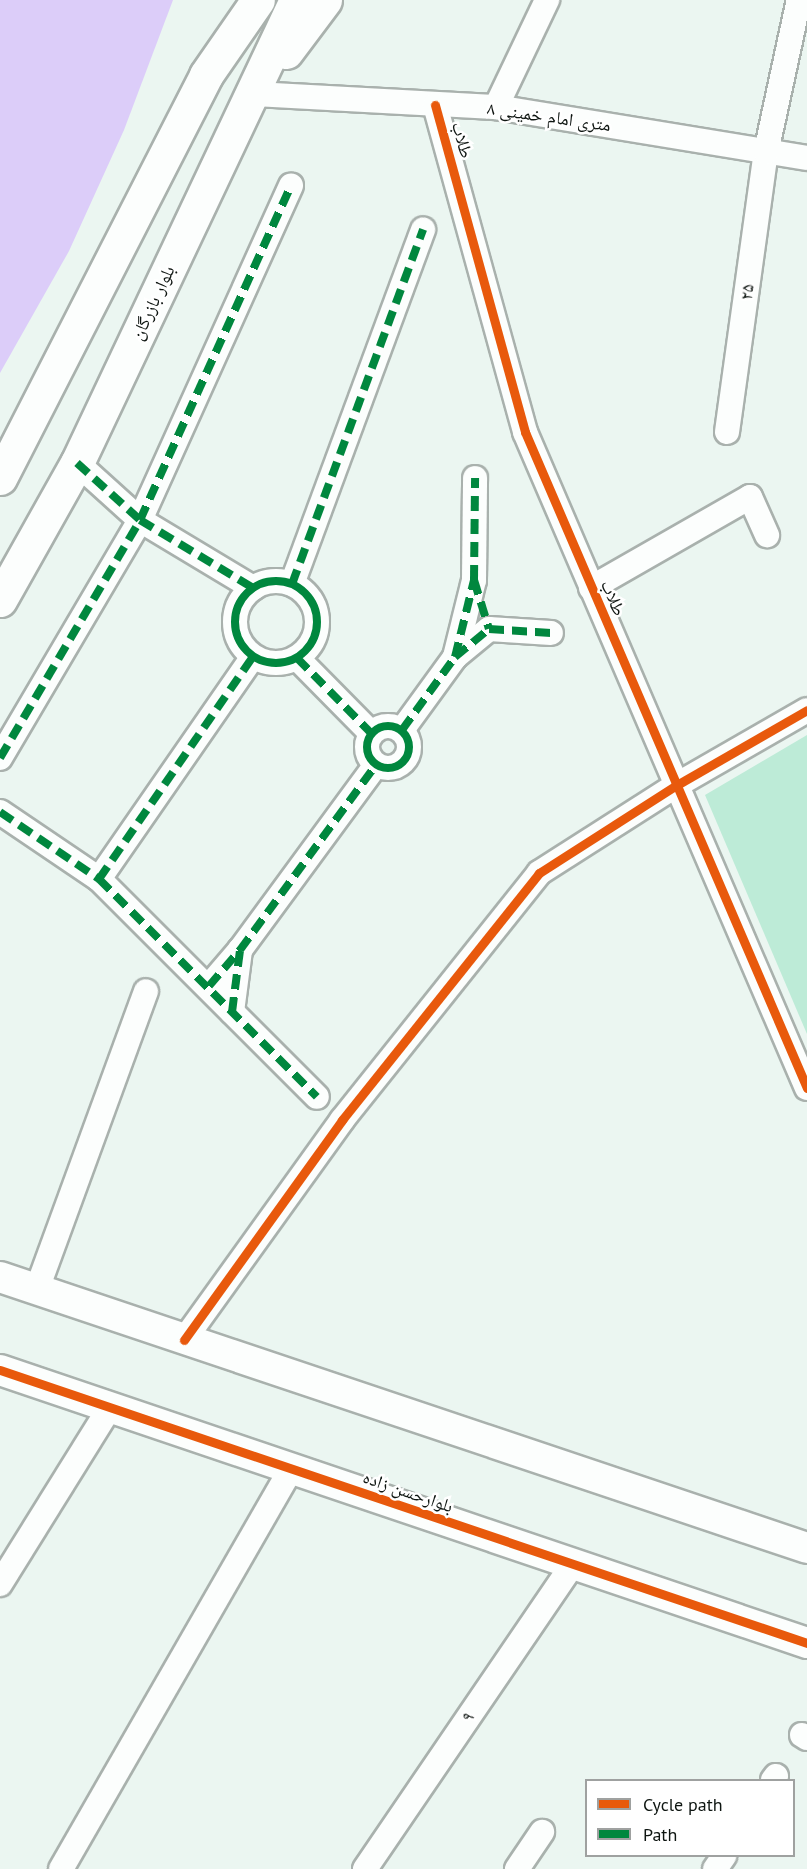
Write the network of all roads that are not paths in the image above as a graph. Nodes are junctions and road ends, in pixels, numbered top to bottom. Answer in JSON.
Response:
{"nodes":[{"id":1,"x":245,"y":0,"type":"edge"},
{"id":2,"x":258,"y":0,"type":"edge"},
{"id":3,"x":296,"y":0,"type":"edge"},
{"id":4,"x":325,"y":0,"type":"edge"},
{"id":5,"x":547,"y":0,"type":"edge"},
{"id":6,"x":799,"y":0,"type":"edge"},
{"id":7,"x":206,"y":75,"type":"junction"},
{"id":8,"x":253,"y":94,"type":"junction"},
{"id":9,"x":435,"y":105,"type":"junction"},
{"id":10,"x":496,"y":107,"type":"junction"},
{"id":11,"x":766,"y":152,"type":"junction"},
{"id":12,"x":807,"y":158,"type":"edge"},
{"id":13,"x":291,"y":185,"type":"dead end"},
{"id":14,"x":423,"y":229,"type":"dead end"},
{"id":15,"x":727,"y":432,"type":"dead end"},
{"id":16,"x":77,"y":463,"type":"junction"},
{"id":17,"x":0,"y":478,"type":"edge"},
{"id":18,"x":475,"y":478,"type":"dead end"},
{"id":19,"x":140,"y":520,"type":"junction"},
{"id":20,"x":767,"y":535,"type":"dead end"},
{"id":21,"x":474,"y":580,"type":"junction"},
{"id":22,"x":292,"y":584,"type":"junction"},
{"id":23,"x":253,"y":588,"type":"junction"},
{"id":24,"x":591,"y":588,"type":"junction"},
{"id":25,"x":0,"y":600,"type":"edge"},
{"id":26,"x":489,"y":628,"type":"junction"},
{"id":27,"x":551,"y":633,"type":"dead end"},
{"id":28,"x":253,"y":657,"type":"junction"},
{"id":29,"x":455,"y":657,"type":"junction"},
{"id":30,"x":297,"y":658,"type":"junction"},
{"id":31,"x":807,"y":710,"type":"edge"},
{"id":32,"x":402,"y":730,"type":"junction"},
{"id":33,"x":371,"y":733,"type":"junction"},
{"id":34,"x":0,"y":758,"type":"edge"},
{"id":35,"x":376,"y":765,"type":"junction"},
{"id":36,"x":675,"y":786,"type":"junction"},
{"id":37,"x":0,"y":812,"type":"edge"},
{"id":38,"x":99,"y":879,"type":"junction"},
{"id":39,"x":240,"y":950,"type":"junction"},
{"id":40,"x":209,"y":986,"type":"junction"},
{"id":41,"x":146,"y":991,"type":"dead end"},
{"id":42,"x":232,"y":1012,"type":"junction"},
{"id":43,"x":807,"y":1088,"type":"edge"},
{"id":44,"x":317,"y":1097,"type":"dead end"},
{"id":45,"x":0,"y":1277,"type":"edge"},
{"id":46,"x":37,"y":1289,"type":"junction"},
{"id":47,"x":184,"y":1340,"type":"junction"},
{"id":48,"x":0,"y":1370,"type":"edge"},
{"id":49,"x":111,"y":1406,"type":"junction"},
{"id":50,"x":291,"y":1469,"type":"junction"},
{"id":51,"x":807,"y":1548,"type":"edge"},
{"id":52,"x":572,"y":1566,"type":"junction"},
{"id":53,"x":0,"y":1584,"type":"edge"},
{"id":54,"x":807,"y":1643,"type":"edge"},
{"id":55,"x":542,"y":1833,"type":"dead end"},
{"id":56,"x":61,"y":1869,"type":"edge"},
{"id":57,"x":365,"y":1869,"type":"edge"},
{"id":58,"x":517,"y":1869,"type":"edge"}],
"edges":[{"from":1,"to":7,"type":"main road"},
{"from":2,"to":7,"type":"main road"},
{"from":3,"to":8,"type":"main road","name":"بلوار بازرگان"},
{"from":4,"to":8,"type":"main road"},
{"from":5,"to":10,"type":"street"},
{"from":6,"to":11,"type":"street","name":"۲۵"},
{"from":7,"to":17,"type":"main road"},
{"from":8,"to":9,"type":"street","name":"۸ متری امام خمینی"},
{"from":8,"to":16,"type":"main road","name":"بلوار بازرگان"},
{"from":9,"to":10,"type":"street","name":"۸ متری امام خمینی"},
{"from":9,"to":24,"type":"street","name":"طلاب"},
{"from":10,"to":11,"type":"street","name":"۸ متری امام خمینی"},
{"from":11,"to":12,"type":"street","name":"۸ متری امام خمینی"},
{"from":11,"to":15,"type":"street","name":"۲۵"},
{"from":13,"to":19,"type":"street"},
{"from":14,"to":22,"type":"street"},
{"from":16,"to":19,"type":"street"},
{"from":16,"to":25,"type":"main road","name":"بلوار بازرگان"},
{"from":18,"to":21,"type":"street"},
{"from":19,"to":23,"type":"street"},
{"from":19,"to":34,"type":"street"},
{"from":20,"to":24,"type":"street"},
{"from":21,"to":26,"type":"street"},
{"from":21,"to":29,"type":"street"},
{"from":22,"to":23,"type":"street"},
{"from":22,"to":30,"type":"street"},
{"from":23,"to":28,"type":"street"},
{"from":24,"to":36,"type":"street","name":"طلاب"},
{"from":26,"to":27,"type":"street"},
{"from":26,"to":29,"type":"street"},
{"from":28,"to":30,"type":"street"},
{"from":28,"to":38,"type":"street"},
{"from":29,"to":32,"type":"street"},
{"from":30,"to":33,"type":"street"},
{"from":31,"to":36,"type":"street"},
{"from":32,"to":33,"type":"street"},
{"from":32,"to":35,"type":"street"},
{"from":33,"to":35,"type":"street"},
{"from":35,"to":39,"type":"street"},
{"from":36,"to":43,"type":"street","name":"طلاب"},
{"from":36,"to":47,"type":"street"},
{"from":37,"to":38,"type":"street"},
{"from":38,"to":40,"type":"street"},
{"from":39,"to":40,"type":"street"},
{"from":39,"to":42,"type":"street"},
{"from":40,"to":42,"type":"street"},
{"from":41,"to":46,"type":"street"},
{"from":42,"to":44,"type":"street"},
{"from":45,"to":46,"type":"street"},
{"from":46,"to":47,"type":"street"},
{"from":47,"to":51,"type":"street"},
{"from":48,"to":49,"type":"street","name":"بلوارحسن زاده"},
{"from":49,"to":50,"type":"street","name":"بلوارحسن زاده"},
{"from":49,"to":53,"type":"street"},
{"from":50,"to":52,"type":"street","name":"بلوارحسن زاده"},
{"from":50,"to":56,"type":"street"},
{"from":52,"to":54,"type":"street","name":"بلوارحسن زاده"},
{"from":52,"to":57,"type":"street","name":"۹"},
{"from":55,"to":58,"type":"street"}]}
